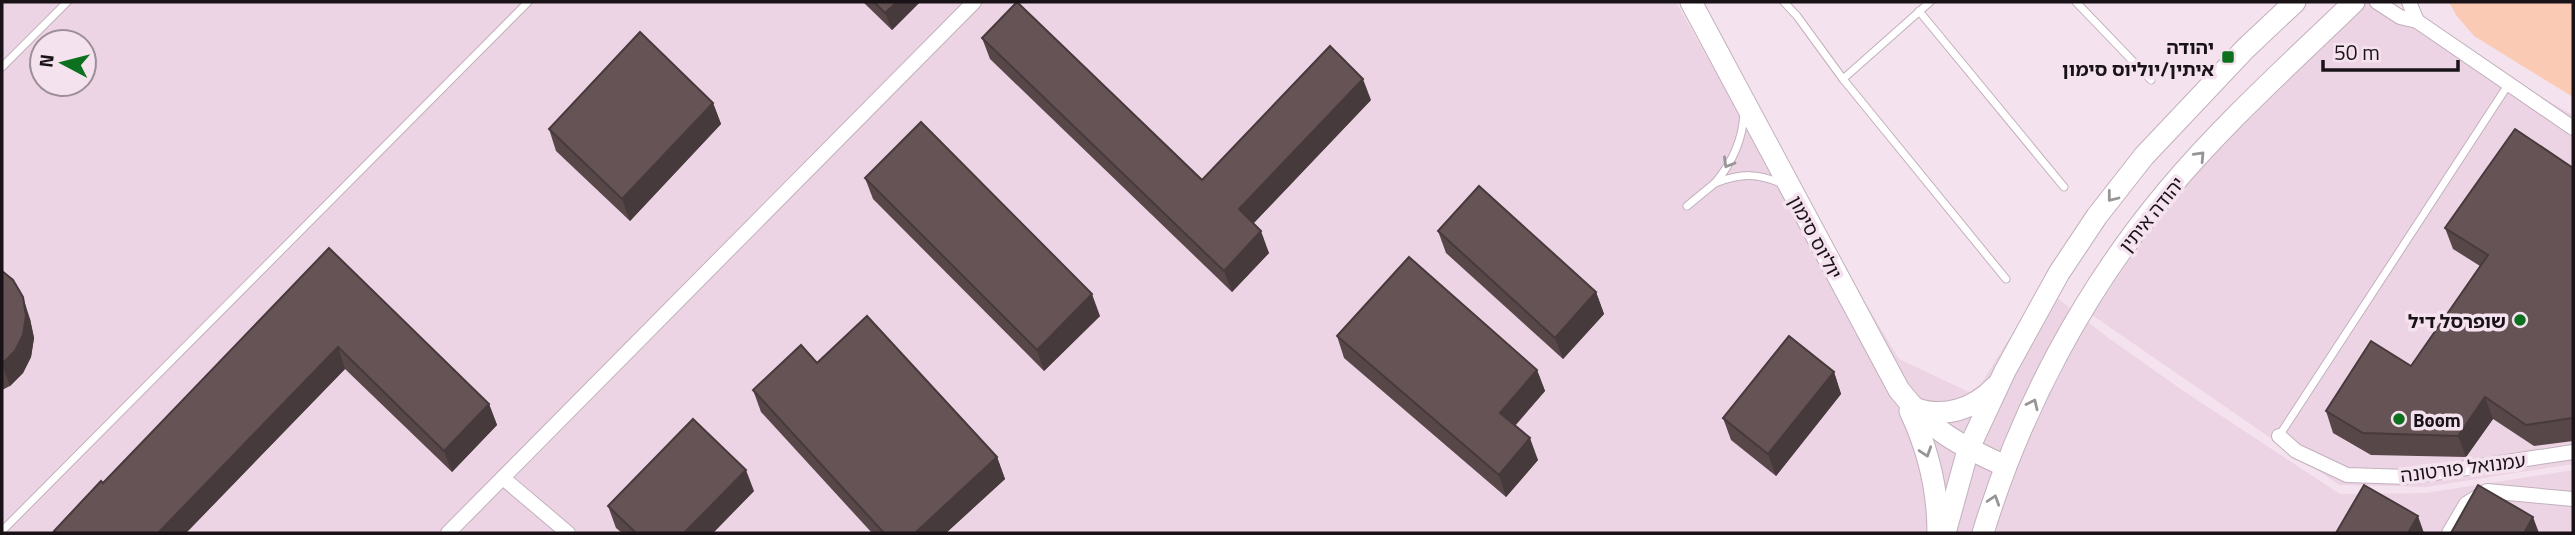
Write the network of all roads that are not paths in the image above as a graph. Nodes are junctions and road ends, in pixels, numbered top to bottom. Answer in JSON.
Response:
{"nodes":[{"id":1,"x":67,"y":2,"type":"edge"},
{"id":2,"x":528,"y":2,"type":"edge"},
{"id":3,"x":974,"y":2,"type":"edge"},
{"id":4,"x":1691,"y":2,"type":"edge"},
{"id":5,"x":1784,"y":2,"type":"edge"},
{"id":6,"x":1930,"y":2,"type":"edge"},
{"id":7,"x":2076,"y":2,"type":"edge"},
{"id":8,"x":2295,"y":2,"type":"edge"},
{"id":9,"x":2354,"y":2,"type":"edge"},
{"id":10,"x":2377,"y":2,"type":"edge"},
{"id":11,"x":2409,"y":2,"type":"edge"},
{"id":12,"x":1919,"y":11,"type":"junction"},
{"id":13,"x":2417,"y":21,"type":"junction"},
{"id":14,"x":2,"y":67,"type":"edge"},
{"id":15,"x":1843,"y":79,"type":"junction"},
{"id":16,"x":2151,"y":80,"type":"dead end"},
{"id":17,"x":2508,"y":85,"type":"junction"},
{"id":18,"x":1742,"y":98,"type":"junction"},
{"id":19,"x":2573,"y":128,"type":"edge"},
{"id":20,"x":1715,"y":183,"type":"junction"},
{"id":21,"x":1789,"y":187,"type":"junction"},
{"id":22,"x":2064,"y":187,"type":"dead end"},
{"id":23,"x":1687,"y":206,"type":"dead end"},
{"id":24,"x":2006,"y":279,"type":"dead end"},
{"id":25,"x":2006,"y":371,"type":"junction"},
{"id":26,"x":1899,"y":390,"type":"junction"},
{"id":27,"x":1914,"y":408,"type":"junction"},
{"id":28,"x":2279,"y":436,"type":"joint"},
{"id":29,"x":1968,"y":450,"type":"junction"},
{"id":30,"x":2573,"y":452,"type":"edge"},
{"id":31,"x":2005,"y":466,"type":"junction"},
{"id":32,"x":503,"y":478,"type":"junction"},
{"id":33,"x":2573,"y":499,"type":"edge"},
{"id":34,"x":2,"y":531,"type":"edge"},
{"id":35,"x":448,"y":533,"type":"edge"},
{"id":36,"x":568,"y":533,"type":"edge"},
{"id":37,"x":1938,"y":533,"type":"edge"},
{"id":38,"x":1945,"y":533,"type":"edge"},
{"id":39,"x":1983,"y":533,"type":"edge"},
{"id":40,"x":2449,"y":533,"type":"edge"}],
"edges":[{"from":1,"to":14,"type":"lane"},
{"from":2,"to":34,"type":"lane"},
{"from":3,"to":32,"type":"street"},
{"from":4,"to":18,"type":"street","name":"יוליוס סימון"},
{"from":5,"to":15,"type":"lane"},
{"from":6,"to":12,"type":"lane"},
{"from":7,"to":16,"type":"lane"},
{"from":8,"to":25,"type":"street","name":"יהודה איתין","one_way":true},
{"from":31,"to":9,"type":"street","name":"יהודה איתין","one_way":true},
{"from":10,"to":13,"type":"street"},
{"from":11,"to":13,"type":"street"},
{"from":12,"to":15,"type":"lane"},
{"from":12,"to":22,"type":"lane"},
{"from":13,"to":17,"type":"street"},
{"from":15,"to":24,"type":"lane"},
{"from":17,"to":19,"type":"street"},
{"from":17,"to":28,"type":"lane"},
{"from":18,"to":20,"type":"lane","one_way":true},
{"from":18,"to":21,"type":"street","name":"יוליוס סימון"},
{"from":20,"to":21,"type":"lane"},
{"from":20,"to":23,"type":"lane"},
{"from":21,"to":26,"type":"street","name":"יוליוס סימון"},
{"from":25,"to":27,"type":"street"},
{"from":25,"to":29,"type":"street","name":"יהודה איתין"},
{"from":26,"to":27,"type":"street","name":"יוליוס סימון"},
{"from":26,"to":37,"type":"street","one_way":true},
{"from":27,"to":29,"type":"street","name":"יוליוס סימון"},
{"from":28,"to":30,"type":"street","name":"עמנואל פורטונה"},
{"from":29,"to":31,"type":"street","name":"יוליוס סימון"},
{"from":29,"to":38,"type":"street"},
{"from":39,"to":31,"type":"street","one_way":true},
{"from":32,"to":35,"type":"street"},
{"from":32,"to":36,"type":"street"},
{"from":33,"to":40,"type":"street"}]}
